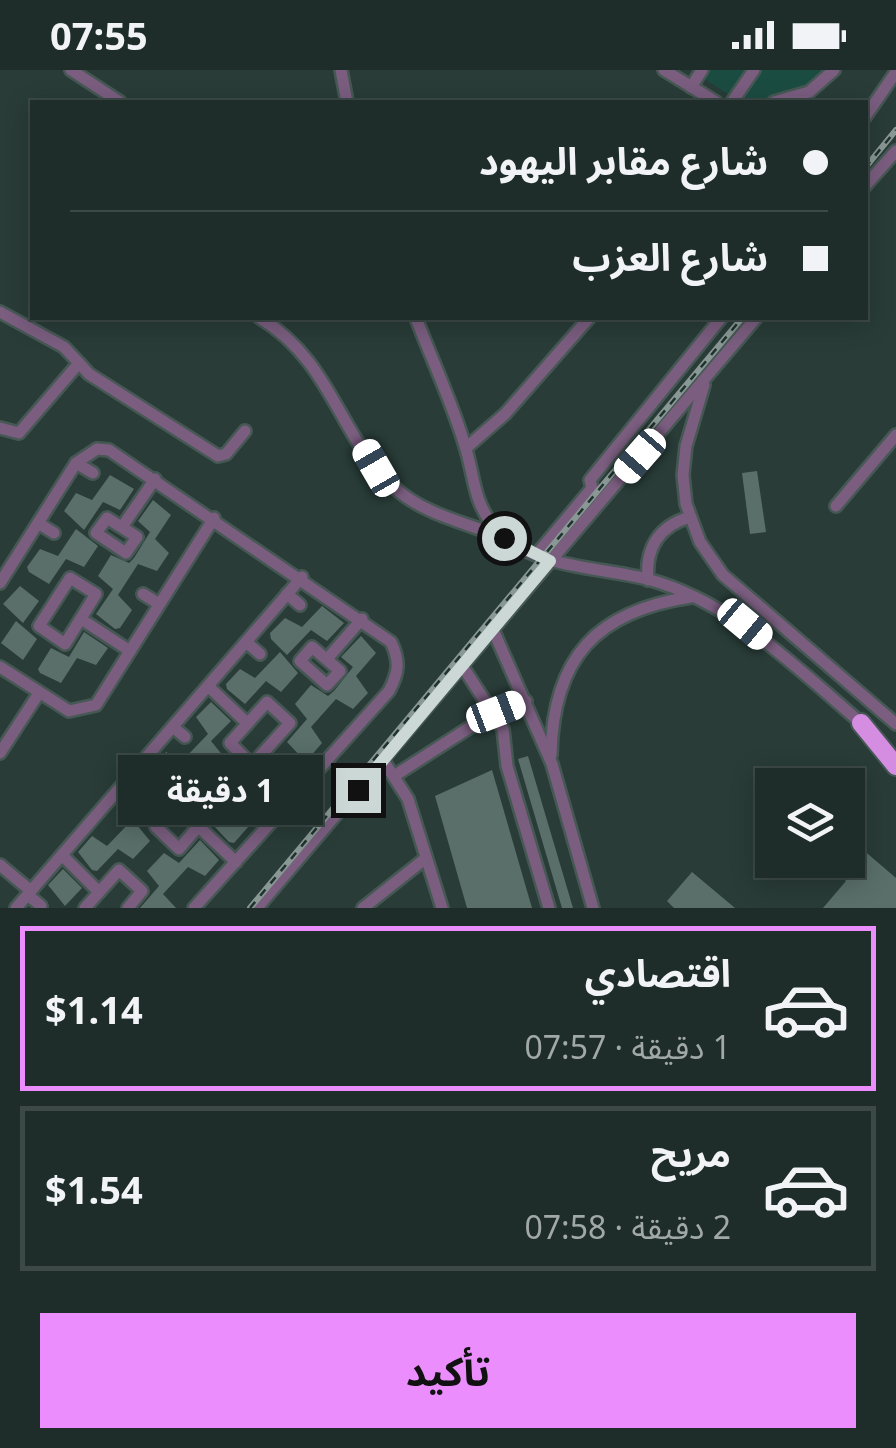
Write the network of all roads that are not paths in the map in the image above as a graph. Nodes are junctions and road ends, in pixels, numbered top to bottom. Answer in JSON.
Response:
{"nodes":[{"id":1,"x":71,"y":70,"type":"edge"},
{"id":2,"x":341,"y":70,"type":"edge"},
{"id":3,"x":664,"y":70,"type":"edge"},
{"id":4,"x":702,"y":70,"type":"edge"},
{"id":5,"x":754,"y":70,"type":"edge"},
{"id":6,"x":834,"y":70,"type":"edge"},
{"id":7,"x":896,"y":72,"type":"edge"},
{"id":8,"x":691,"y":87,"type":"junction"},
{"id":9,"x":117,"y":100,"type":"edge"},
{"id":10,"x":346,"y":100,"type":"edge"},
{"id":11,"x":713,"y":100,"type":"edge"},
{"id":12,"x":733,"y":100,"type":"edge"},
{"id":13,"x":781,"y":100,"type":"edge"},
{"id":14,"x":868,"y":114,"type":"edge"},
{"id":15,"x":896,"y":150,"type":"edge"},
{"id":16,"x":868,"y":183,"type":"edge"},
{"id":17,"x":0,"y":312,"type":"edge"},
{"id":18,"x":263,"y":320,"type":"edge"},
{"id":19,"x":417,"y":320,"type":"edge"},
{"id":20,"x":587,"y":320,"type":"edge"},
{"id":21,"x":718,"y":320,"type":"edge"},
{"id":22,"x":754,"y":320,"type":"edge"},
{"id":23,"x":79,"y":363,"type":"junction"},
{"id":24,"x":707,"y":378,"type":"junction"},
{"id":25,"x":0,"y":428,"type":"edge"},
{"id":26,"x":246,"y":431,"type":"dead end"},
{"id":27,"x":896,"y":435,"type":"edge"},
{"id":28,"x":466,"y":448,"type":"junction"},
{"id":29,"x":76,"y":463,"type":"junction"},
{"id":30,"x":93,"y":474,"type":"dead end"},
{"id":31,"x":155,"y":478,"type":"junction"},
{"id":32,"x":836,"y":506,"type":"dead end"},
{"id":33,"x":690,"y":517,"type":"junction"},
{"id":34,"x":214,"y":518,"type":"junction"},
{"id":35,"x":38,"y":523,"type":"junction"},
{"id":36,"x":122,"y":527,"type":"dead end"},
{"id":37,"x":54,"y":534,"type":"dead end"},
{"id":38,"x":504,"y":538,"type":"junction"},
{"id":39,"x":537,"y":554,"type":"junction"},
{"id":40,"x":550,"y":561,"type":"junction"},
{"id":41,"x":302,"y":577,"type":"junction"},
{"id":42,"x":648,"y":580,"type":"junction"},
{"id":43,"x":0,"y":583,"type":"edge"},
{"id":44,"x":144,"y":594,"type":"dead end"},
{"id":45,"x":287,"y":594,"type":"junction"},
{"id":46,"x":692,"y":597,"type":"junction"},
{"id":47,"x":160,"y":604,"type":"junction"},
{"id":48,"x":300,"y":606,"type":"dead end"},
{"id":49,"x":81,"y":619,"type":"junction"},
{"id":50,"x":362,"y":619,"type":"junction"},
{"id":51,"x":494,"y":632,"type":"junction"},
{"id":52,"x":246,"y":642,"type":"junction"},
{"id":53,"x":130,"y":651,"type":"junction"},
{"id":54,"x":260,"y":654,"type":"dead end"},
{"id":55,"x":327,"y":659,"type":"dead end"},
{"id":56,"x":0,"y":667,"type":"edge"},
{"id":57,"x":464,"y":667,"type":"junction"},
{"id":58,"x":208,"y":686,"type":"junction"},
{"id":59,"x":39,"y":693,"type":"junction"},
{"id":60,"x":526,"y":701,"type":"junction"},
{"id":61,"x":496,"y":712,"type":"junction"},
{"id":62,"x":247,"y":723,"type":"junction"},
{"id":63,"x":861,"y":723,"type":"junction"},
{"id":64,"x":896,"y":724,"type":"edge"},
{"id":65,"x":173,"y":727,"type":"junction"},
{"id":66,"x":184,"y":738,"type":"dead end"},
{"id":67,"x":1,"y":750,"type":"edge"},
{"id":68,"x":896,"y":753,"type":"edge"},
{"id":69,"x":383,"y":760,"type":"junction"},
{"id":70,"x":552,"y":764,"type":"junction"},
{"id":71,"x":896,"y":766,"type":"edge"},
{"id":72,"x":394,"y":776,"type":"junction"},
{"id":73,"x":98,"y":814,"type":"junction"},
{"id":74,"x":108,"y":823,"type":"dead end"},
{"id":75,"x":199,"y":827,"type":"junction"},
{"id":76,"x":62,"y":856,"type":"junction"},
{"id":77,"x":426,"y":858,"type":"junction"},
{"id":78,"x":236,"y":862,"type":"junction"},
{"id":79,"x":0,"y":865,"type":"edge"},
{"id":80,"x":99,"y":892,"type":"junction"},
{"id":81,"x":29,"y":893,"type":"junction"},
{"id":82,"x":40,"y":906,"type":"edge"},
{"id":83,"x":16,"y":908,"type":"edge"},
{"id":84,"x":85,"y":908,"type":"edge"},
{"id":85,"x":128,"y":908,"type":"edge"},
{"id":86,"x":194,"y":908,"type":"edge"},
{"id":87,"x":257,"y":908,"type":"edge"},
{"id":88,"x":363,"y":908,"type":"edge"},
{"id":89,"x":442,"y":908,"type":"edge"},
{"id":90,"x":549,"y":908,"type":"edge"},
{"id":91,"x":593,"y":908,"type":"edge"}],
"edges":[{"from":1,"to":9,"type":"street"},
{"from":2,"to":10,"type":"street"},
{"from":3,"to":8,"type":"street"},
{"from":4,"to":8,"type":"street"},
{"from":5,"to":12,"type":"street"},
{"from":6,"to":13,"type":"street"},
{"from":7,"to":14,"type":"street"},
{"from":8,"to":11,"type":"street"},
{"from":15,"to":16,"type":"street"},
{"from":17,"to":23,"type":"street"},
{"from":18,"to":38,"type":"street"},
{"from":19,"to":28,"type":"street"},
{"from":20,"to":28,"type":"street"},
{"from":21,"to":39,"type":"street"},
{"from":22,"to":24,"type":"street"},
{"from":23,"to":25,"type":"street"},
{"from":23,"to":26,"type":"street"},
{"from":24,"to":33,"type":"street"},
{"from":24,"to":40,"type":"street"},
{"from":27,"to":32,"type":"street"},
{"from":28,"to":38,"type":"street"},
{"from":29,"to":30,"type":"street"},
{"from":29,"to":31,"type":"street"},
{"from":29,"to":35,"type":"street"},
{"from":31,"to":34,"type":"street"},
{"from":31,"to":36,"type":"street"},
{"from":33,"to":42,"type":"street"},
{"from":33,"to":64,"type":"street"},
{"from":34,"to":41,"type":"street"},
{"from":34,"to":47,"type":"street"},
{"from":35,"to":37,"type":"street"},
{"from":35,"to":43,"type":"street"},
{"from":38,"to":39,"type":"street"},
{"from":39,"to":40,"type":"street"},
{"from":40,"to":42,"type":"street"},
{"from":40,"to":51,"type":"street"},
{"from":41,"to":45,"type":"street"},
{"from":41,"to":50,"type":"street"},
{"from":42,"to":46,"type":"street"},
{"from":44,"to":47,"type":"street"},
{"from":45,"to":48,"type":"street"},
{"from":45,"to":52,"type":"street"},
{"from":46,"to":63,"type":"street"},
{"from":46,"to":70,"type":"street"},
{"from":47,"to":53,"type":"street"},
{"from":49,"to":49,"type":"street"},
{"from":49,"to":53,"type":"street"},
{"from":50,"to":55,"type":"street"},
{"from":50,"to":78,"type":"street"},
{"from":51,"to":57,"type":"street"},
{"from":51,"to":60,"type":"street"},
{"from":52,"to":54,"type":"street"},
{"from":52,"to":58,"type":"street"},
{"from":53,"to":59,"type":"street"},
{"from":56,"to":59,"type":"street"},
{"from":57,"to":61,"type":"street"},
{"from":57,"to":69,"type":"street"},
{"from":58,"to":62,"type":"street"},
{"from":58,"to":65,"type":"street"},
{"from":59,"to":67,"type":"street"},
{"from":60,"to":61,"type":"street"},
{"from":60,"to":70,"type":"street"},
{"from":61,"to":72,"type":"street"},
{"from":61,"to":90,"type":"street"},
{"from":62,"to":62,"type":"street"},
{"from":63,"to":68,"type":"street"},
{"from":63,"to":71,"type":"highway"},
{"from":65,"to":66,"type":"street"},
{"from":65,"to":73,"type":"street"},
{"from":69,"to":72,"type":"street"},
{"from":69,"to":87,"type":"street"},
{"from":70,"to":91,"type":"street"},
{"from":72,"to":77,"type":"street"},
{"from":73,"to":74,"type":"street"},
{"from":73,"to":76,"type":"street"},
{"from":75,"to":75,"type":"street"},
{"from":75,"to":78,"type":"street"},
{"from":76,"to":80,"type":"street"},
{"from":76,"to":81,"type":"street"},
{"from":77,"to":88,"type":"street"},
{"from":77,"to":89,"type":"street"},
{"from":78,"to":86,"type":"street"},
{"from":79,"to":81,"type":"street"},
{"from":80,"to":84,"type":"street"},
{"from":80,"to":85,"type":"street"},
{"from":81,"to":82,"type":"street"},
{"from":81,"to":83,"type":"street"}]}
